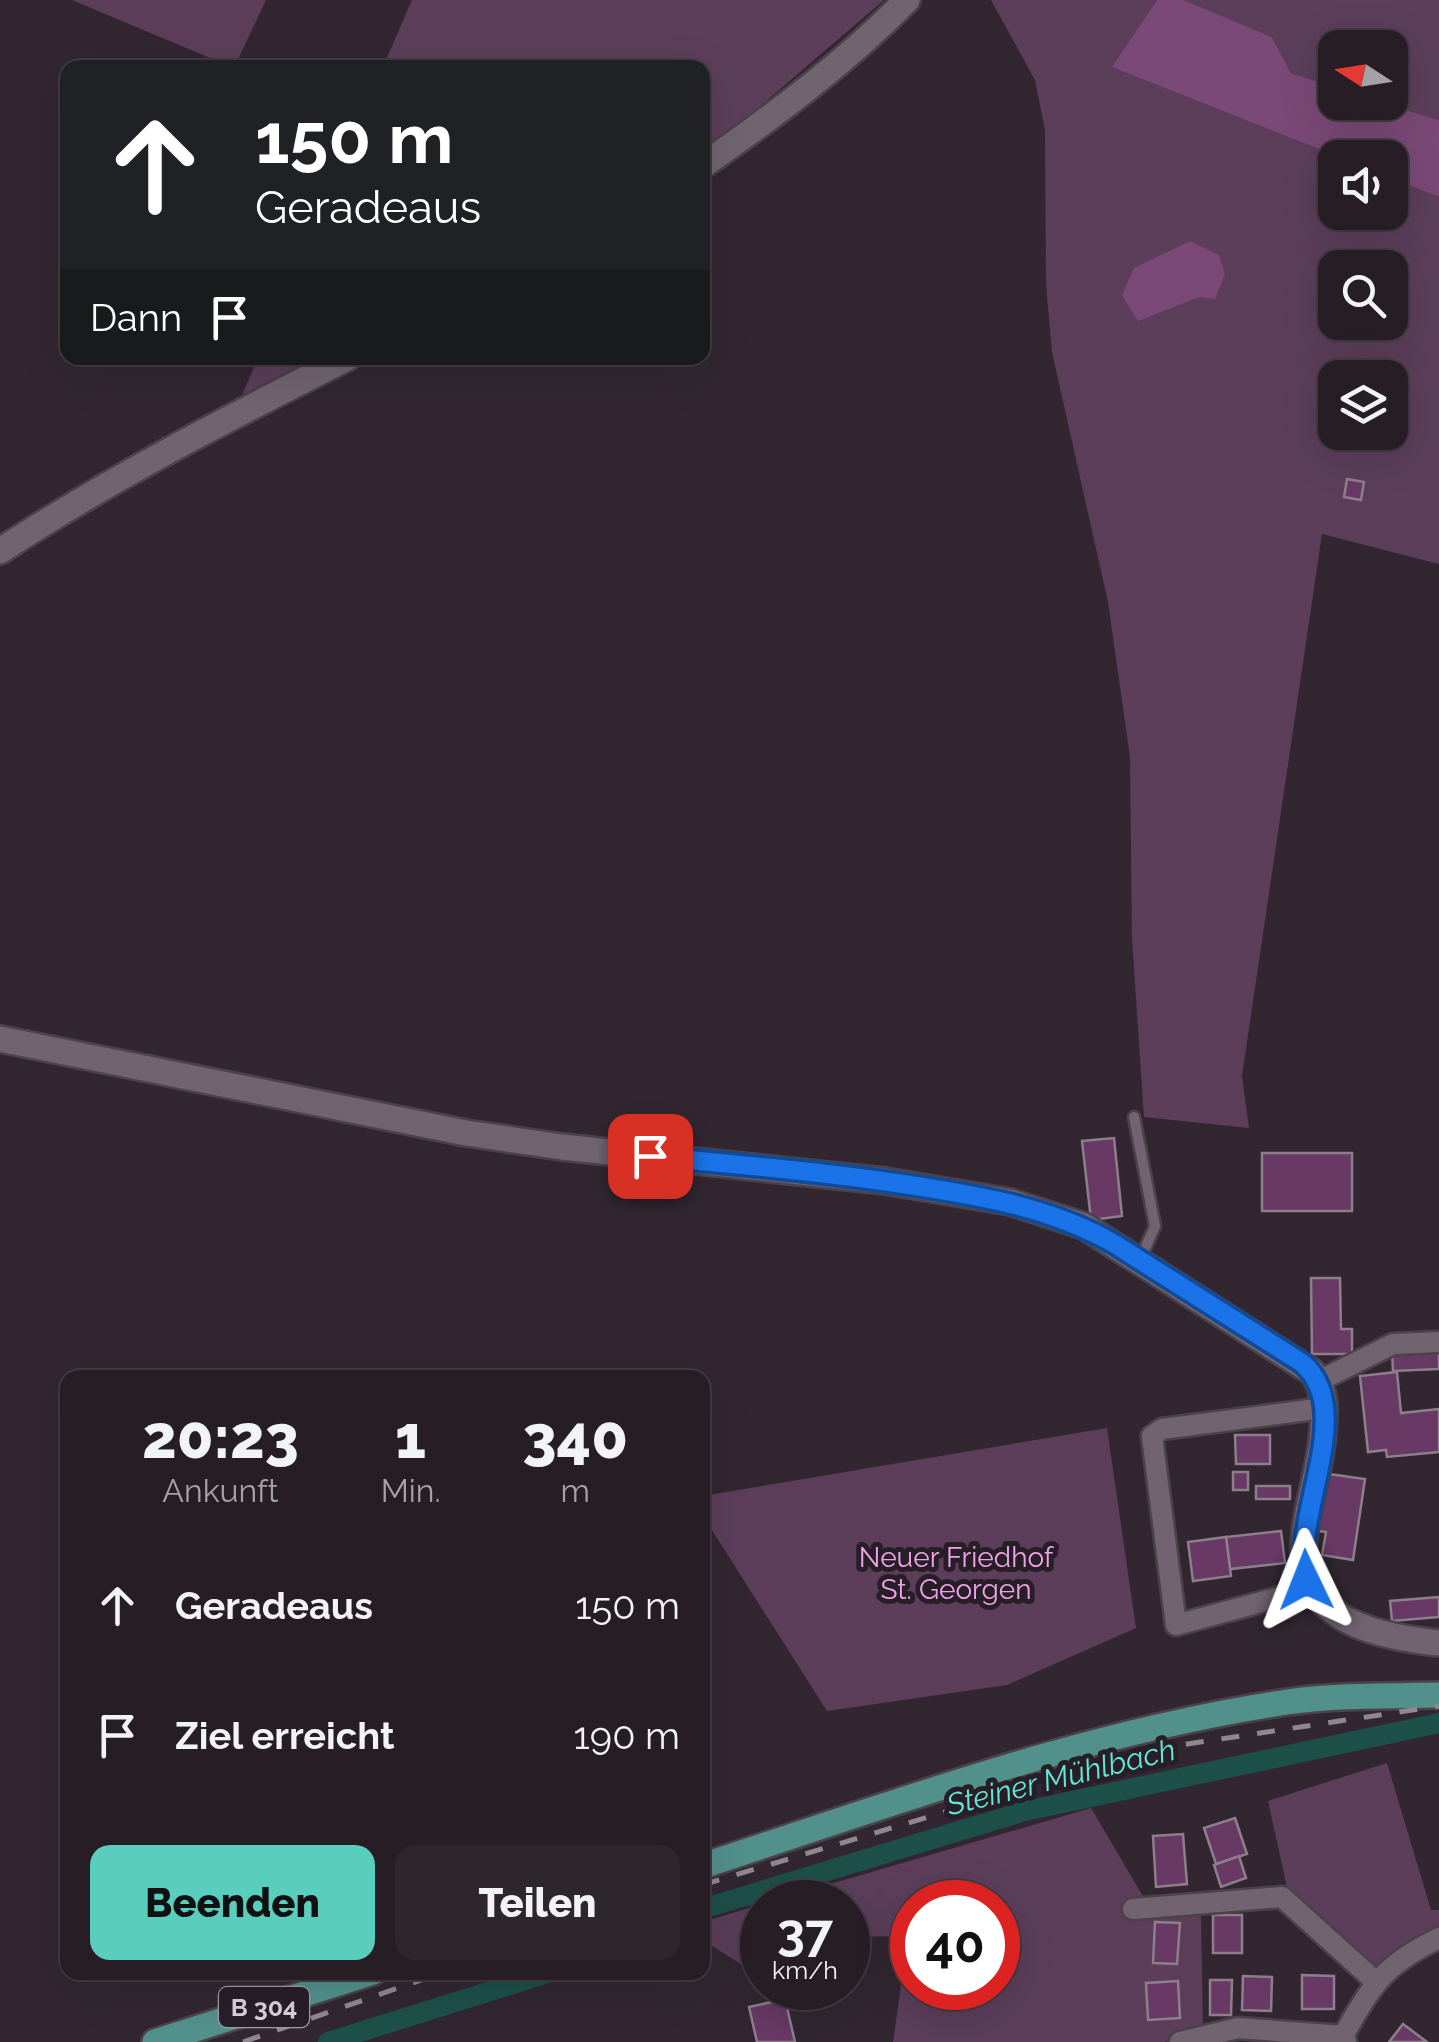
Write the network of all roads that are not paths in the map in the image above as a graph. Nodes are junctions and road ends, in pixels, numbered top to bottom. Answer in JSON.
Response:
{"nodes":[{"id":1,"x":907,"y":0,"type":"edge"},
{"id":2,"x":710,"y":160,"type":"edge"},
{"id":3,"x":333,"y":365,"type":"edge"},
{"id":4,"x":0,"y":551,"type":"edge"},
{"id":5,"x":0,"y":1039,"type":"edge"},
{"id":6,"x":1134,"y":1117,"type":"dead end"},
{"id":7,"x":1140,"y":1260,"type":"junction"},
{"id":8,"x":1439,"y":1342,"type":"edge"},
{"id":9,"x":1319,"y":1381,"type":"junction"},
{"id":10,"x":1324,"y":1408,"type":"junction"},
{"id":11,"x":1310,"y":1589,"type":"junction"},
{"id":12,"x":1439,"y":1644,"type":"edge"},
{"id":13,"x":1439,"y":1695,"type":"edge"},
{"id":14,"x":710,"y":1863,"type":"edge"},
{"id":15,"x":1133,"y":1908,"type":"dead end"},
{"id":16,"x":1439,"y":1938,"type":"edge"},
{"id":17,"x":348,"y":1980,"type":"edge"},
{"id":18,"x":1375,"y":1981,"type":"junction"},
{"id":19,"x":1344,"y":2040,"type":"edge"},
{"id":20,"x":155,"y":2042,"type":"edge"},
{"id":21,"x":1180,"y":2042,"type":"edge"}],
"edges":[{"from":1,"to":2,"type":"street"},
{"from":3,"to":4,"type":"street"},
{"from":5,"to":7,"type":"street"},
{"from":6,"to":7,"type":"lane"},
{"from":7,"to":9,"type":"street"},
{"from":8,"to":9,"type":"street"},
{"from":9,"to":10,"type":"street"},
{"from":10,"to":11,"type":"street"},
{"from":10,"to":11,"type":"street"},
{"from":11,"to":12,"type":"street"},
{"from":13,"to":14,"type":"main road"},
{"from":15,"to":18,"type":"street"},
{"from":16,"to":18,"type":"street"},
{"from":17,"to":20,"type":"main road","number":"B 304"},
{"from":18,"to":19,"type":"street"},
{"from":19,"to":21,"type":"street"}]}
